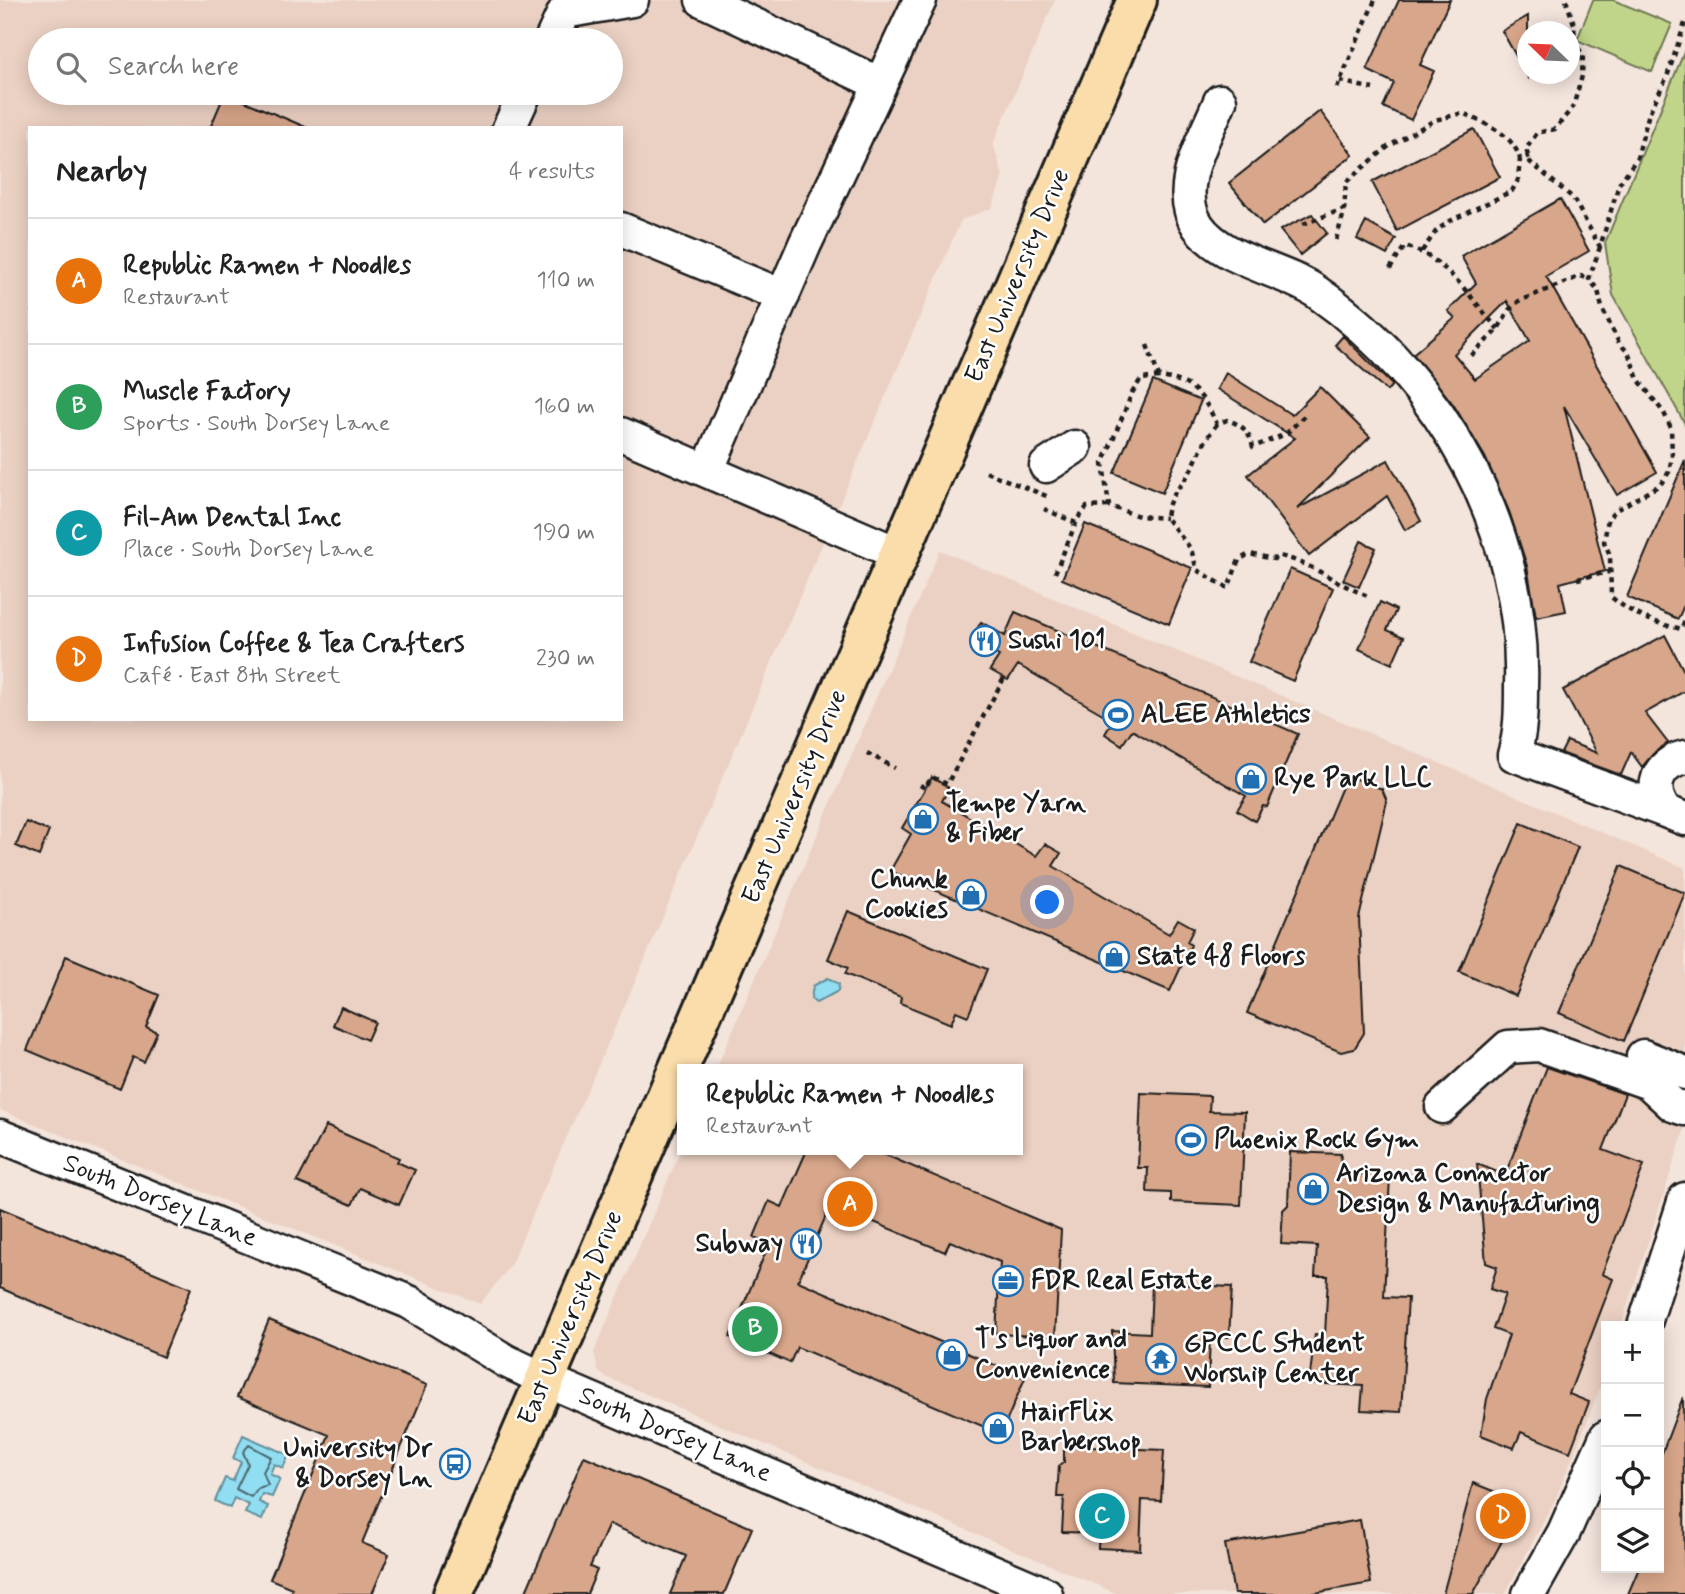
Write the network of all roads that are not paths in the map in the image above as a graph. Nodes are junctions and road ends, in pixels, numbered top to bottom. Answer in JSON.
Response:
{"nodes":[{"id":1,"x":632,"y":0,"type":"edge"},
{"id":2,"x":702,"y":0,"type":"edge"},
{"id":3,"x":920,"y":0,"type":"edge"},
{"id":4,"x":1137,"y":0,"type":"edge"},
{"id":5,"x":557,"y":28,"type":"edge"},
{"id":6,"x":880,"y":84,"type":"junction"},
{"id":7,"x":1220,"y":101,"type":"dead end"},
{"id":8,"x":520,"y":105,"type":"edge"},
{"id":9,"x":510,"y":126,"type":"edge"},
{"id":10,"x":623,"y":230,"type":"edge"},
{"id":11,"x":783,"y":296,"type":"junction"},
{"id":12,"x":623,"y":434,"type":"edge"},
{"id":13,"x":1075,"y":447,"type":"dead end"},
{"id":14,"x":1046,"y":466,"type":"dead end"},
{"id":15,"x":707,"y":471,"type":"junction"},
{"id":16,"x":899,"y":554,"type":"junction"},
{"id":17,"x":1685,"y":757,"type":"edge"},
{"id":18,"x":1675,"y":815,"type":"edge"},
{"id":19,"x":1643,"y":1056,"type":"dead end"},
{"id":20,"x":680,"y":1064,"type":"edge"},
{"id":21,"x":677,"y":1070,"type":"edge"},
{"id":22,"x":1685,"y":1073,"type":"edge"},
{"id":23,"x":1442,"y":1107,"type":"dead end"},
{"id":24,"x":1685,"y":1109,"type":"edge"},
{"id":25,"x":0,"y":1136,"type":"edge"},
{"id":26,"x":1685,"y":1199,"type":"edge"},
{"id":27,"x":1646,"y":1321,"type":"edge"},
{"id":28,"x":544,"y":1379,"type":"junction"},
{"id":29,"x":1602,"y":1447,"type":"edge"},
{"id":30,"x":453,"y":1594,"type":"edge"},
{"id":31,"x":1046,"y":1594,"type":"edge"},
{"id":32,"x":1529,"y":1594,"type":"edge"}],
"edges":[{"from":1,"to":5,"type":"street"},
{"from":2,"to":6,"type":"street"},
{"from":3,"to":6,"type":"street"},
{"from":4,"to":16,"type":"main road","name":"East University Drive"},
{"from":6,"to":11,"type":"street"},
{"from":7,"to":18,"type":"street"},
{"from":8,"to":9,"type":"street"},
{"from":10,"to":11,"type":"street"},
{"from":11,"to":15,"type":"street"},
{"from":12,"to":15,"type":"street"},
{"from":13,"to":14,"type":"street"},
{"from":15,"to":16,"type":"street"},
{"from":16,"to":20,"type":"main road","name":"East University Drive"},
{"from":17,"to":18,"type":"street"},
{"from":19,"to":22,"type":"street"},
{"from":21,"to":28,"type":"main road","name":"East University Drive"},
{"from":23,"to":24,"type":"street"},
{"from":25,"to":28,"type":"street","name":"South Dorsey Lane"},
{"from":26,"to":27,"type":"street"},
{"from":28,"to":30,"type":"main road","name":"East University Drive"},
{"from":28,"to":31,"type":"street","name":"South Dorsey Lane"},
{"from":29,"to":32,"type":"street"}]}
